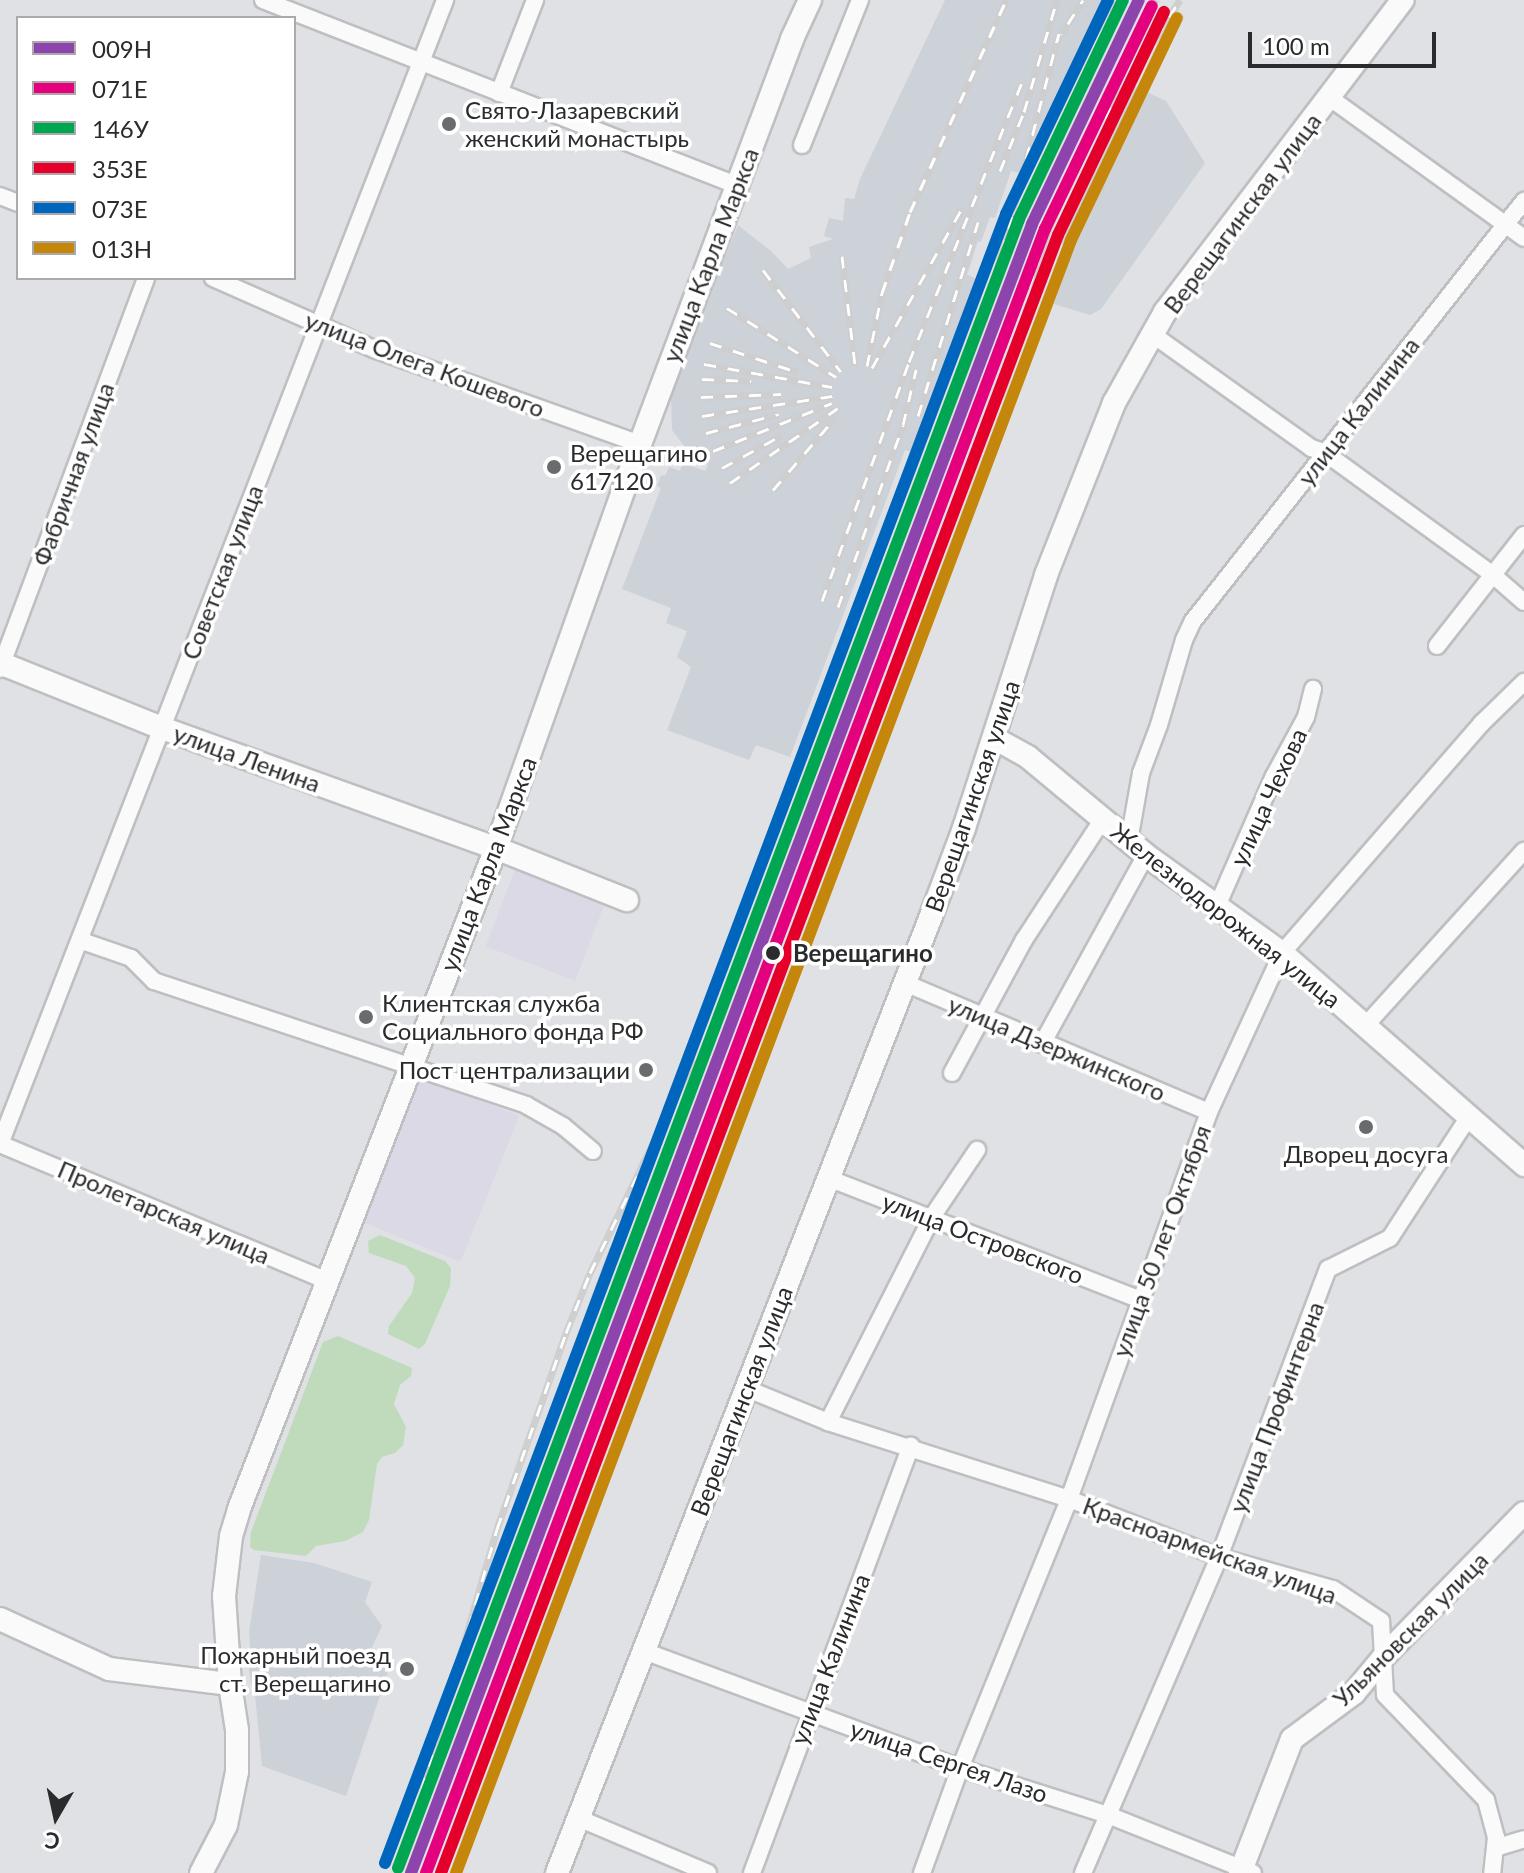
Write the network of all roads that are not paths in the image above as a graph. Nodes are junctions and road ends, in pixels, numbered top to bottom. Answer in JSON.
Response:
{"nodes":[{"id":1,"x":263,"y":0,"type":"edge"},
{"id":2,"x":445,"y":0,"type":"edge"},
{"id":3,"x":535,"y":0,"type":"edge"},
{"id":4,"x":810,"y":0,"type":"edge"},
{"id":5,"x":860,"y":0,"type":"edge"},
{"id":6,"x":1403,"y":0,"type":"edge"},
{"id":7,"x":420,"y":61,"type":"junction"},
{"id":8,"x":499,"y":93,"type":"junction"},
{"id":9,"x":1330,"y":98,"type":"junction"},
{"id":10,"x":802,"y":145,"type":"dead end"},
{"id":11,"x":736,"y":185,"type":"junction"},
{"id":12,"x":1524,"y":201,"type":"edge"},
{"id":13,"x":1506,"y":225,"type":"junction"},
{"id":14,"x":1524,"y":238,"type":"edge"},
{"id":15,"x":145,"y":280,"type":"edge"},
{"id":16,"x":218,"y":280,"type":"edge"},
{"id":17,"x":319,"y":323,"type":"junction"},
{"id":18,"x":1152,"y":334,"type":"junction"},
{"id":19,"x":640,"y":444,"type":"junction"},
{"id":20,"x":1324,"y":452,"type":"junction"},
{"id":21,"x":1524,"y":535,"type":"edge"},
{"id":22,"x":1493,"y":575,"type":"junction"},
{"id":23,"x":1524,"y":602,"type":"edge"},
{"id":24,"x":1437,"y":646,"type":"dead end"},
{"id":25,"x":1,"y":666,"type":"edge"},
{"id":26,"x":1524,"y":682,"type":"edge"},
{"id":27,"x":1313,"y":689,"type":"dead end"},
{"id":28,"x":162,"y":728,"type":"junction"},
{"id":29,"x":994,"y":738,"type":"junction"},
{"id":30,"x":1103,"y":819,"type":"junction"},
{"id":31,"x":496,"y":848,"type":"junction"},
{"id":32,"x":1137,"y":848,"type":"junction"},
{"id":33,"x":1524,"y":851,"type":"edge"},
{"id":34,"x":627,"y":900,"type":"dead end"},
{"id":35,"x":1218,"y":904,"type":"junction"},
{"id":36,"x":82,"y":941,"type":"junction"},
{"id":37,"x":1282,"y":953,"type":"junction"},
{"id":38,"x":905,"y":983,"type":"junction"},
{"id":39,"x":982,"y":1015,"type":"junction"},
{"id":40,"x":1366,"y":1025,"type":"junction"},
{"id":41,"x":1042,"y":1044,"type":"junction"},
{"id":42,"x":412,"y":1064,"type":"junction"},
{"id":43,"x":952,"y":1073,"type":"dead end"},
{"id":44,"x":1209,"y":1112,"type":"junction"},
{"id":45,"x":1468,"y":1118,"type":"junction"},
{"id":46,"x":0,"y":1144,"type":"edge"},
{"id":47,"x":977,"y":1150,"type":"dead end"},
{"id":48,"x":593,"y":1151,"type":"dead end"},
{"id":49,"x":1522,"y":1158,"type":"edge"},
{"id":50,"x":828,"y":1178,"type":"junction"},
{"id":51,"x":932,"y":1217,"type":"junction"},
{"id":52,"x":328,"y":1281,"type":"junction"},
{"id":53,"x":1139,"y":1299,"type":"junction"},
{"id":54,"x":745,"y":1388,"type":"junction"},
{"id":55,"x":828,"y":1422,"type":"junction"},
{"id":56,"x":911,"y":1446,"type":"junction"},
{"id":57,"x":1069,"y":1499,"type":"junction"},
{"id":58,"x":1524,"y":1513,"type":"edge"},
{"id":59,"x":1219,"y":1557,"type":"junction"},
{"id":60,"x":0,"y":1619,"type":"edge"},
{"id":61,"x":644,"y":1651,"type":"junction"},
{"id":62,"x":1386,"y":1654,"type":"junction"},
{"id":63,"x":230,"y":1684,"type":"junction"},
{"id":64,"x":809,"y":1712,"type":"junction"},
{"id":65,"x":960,"y":1768,"type":"junction"},
{"id":66,"x":1108,"y":1815,"type":"junction"},
{"id":67,"x":578,"y":1818,"type":"junction"},
{"id":68,"x":1524,"y":1839,"type":"edge"},
{"id":69,"x":1496,"y":1843,"type":"junction"},
{"id":70,"x":1245,"y":1871,"type":"edge"},
{"id":71,"x":201,"y":1873,"type":"edge"},
{"id":72,"x":557,"y":1873,"type":"edge"},
{"id":73,"x":708,"y":1873,"type":"edge"},
{"id":74,"x":752,"y":1873,"type":"edge"},
{"id":75,"x":922,"y":1873,"type":"edge"},
{"id":76,"x":1083,"y":1873,"type":"edge"},
{"id":77,"x":1492,"y":1873,"type":"edge"}],
"edges":[{"from":1,"to":7,"type":"street"},
{"from":2,"to":7,"type":"street","name":"Советская улица"},
{"from":3,"to":8,"type":"street"},
{"from":4,"to":11,"type":"main road","name":"улица Карла Маркса"},
{"from":5,"to":10,"type":"street"},
{"from":6,"to":9,"type":"main road","name":"Верещагинская улица"},
{"from":7,"to":8,"type":"street"},
{"from":7,"to":17,"type":"street","name":"Советская улица"},
{"from":8,"to":11,"type":"street"},
{"from":9,"to":13,"type":"street"},
{"from":9,"to":18,"type":"main road","name":"Верещагинская улица"},
{"from":11,"to":19,"type":"main road","name":"улица Карла Маркса"},
{"from":12,"to":13,"type":"street","name":"улица Калинина"},
{"from":13,"to":14,"type":"street"},
{"from":13,"to":20,"type":"street","name":"улица Калинина"},
{"from":15,"to":25,"type":"street","name":"Фабричная улица"},
{"from":16,"to":17,"type":"street","name":"улица Олега Кошевого"},
{"from":17,"to":19,"type":"street","name":"улица Олега Кошевого"},
{"from":17,"to":28,"type":"street","name":"Советская улица"},
{"from":18,"to":20,"type":"street"},
{"from":18,"to":29,"type":"main road","name":"Верещагинская улица"},
{"from":19,"to":31,"type":"main road","name":"улица Карла Маркса"},
{"from":20,"to":22,"type":"street"},
{"from":20,"to":32,"type":"street","name":"улица Калинина"},
{"from":21,"to":22,"type":"street"},
{"from":22,"to":23,"type":"street"},
{"from":22,"to":24,"type":"street"},
{"from":25,"to":28,"type":"main road","name":"улица Ленина"},
{"from":26,"to":37,"type":"street","name":"улица 50 лет Октября"},
{"from":27,"to":35,"type":"street","name":"улица Чехова"},
{"from":28,"to":31,"type":"main road","name":"улица Ленина"},
{"from":28,"to":36,"type":"street","name":"Советская улица"},
{"from":29,"to":30,"type":"main road","name":"Железнодорожная улица"},
{"from":29,"to":38,"type":"main road","name":"Верещагинская улица"},
{"from":30,"to":32,"type":"main road","name":"Железнодорожная улица"},
{"from":30,"to":39,"type":"street"},
{"from":31,"to":34,"type":"main road","name":"улица Ленина"},
{"from":31,"to":42,"type":"main road","name":"улица Карла Маркса"},
{"from":32,"to":35,"type":"main road","name":"Железнодорожная улица"},
{"from":32,"to":41,"type":"street","name":"улица Калинина"},
{"from":33,"to":40,"type":"street"},
{"from":35,"to":37,"type":"main road","name":"Железнодорожная улица"},
{"from":36,"to":42,"type":"street"},
{"from":36,"to":46,"type":"street","name":"Советская улица"},
{"from":37,"to":40,"type":"main road","name":"Железнодорожная улица"},
{"from":37,"to":44,"type":"street","name":"улица 50 лет Октября"},
{"from":38,"to":39,"type":"street","name":"улица Дзержинского"},
{"from":38,"to":50,"type":"main road","name":"Верещагинская улица"},
{"from":39,"to":41,"type":"street","name":"улица Дзержинского"},
{"from":39,"to":43,"type":"street"},
{"from":40,"to":45,"type":"main road","name":"Железнодорожная улица"},
{"from":41,"to":44,"type":"street","name":"улица Дзержинского"},
{"from":42,"to":48,"type":"street"},
{"from":42,"to":52,"type":"main road","name":"улица Карла Маркса"},
{"from":44,"to":53,"type":"street","name":"улица 50 лет Октября"},
{"from":45,"to":49,"type":"main road","name":"Железнодорожная улица"},
{"from":45,"to":59,"type":"street","name":"улица Профинтерна"},
{"from":46,"to":52,"type":"street","name":"Пролетарская улица"},
{"from":47,"to":51,"type":"street"},
{"from":50,"to":51,"type":"street","name":"улица Островского"},
{"from":50,"to":54,"type":"main road","name":"Верещагинская улица"},
{"from":51,"to":53,"type":"street","name":"улица Островского"},
{"from":51,"to":55,"type":"street"},
{"from":52,"to":63,"type":"main road","name":"улица Карла Маркса"},
{"from":53,"to":57,"type":"street","name":"улица 50 лет Октября"},
{"from":54,"to":55,"type":"street","name":"Красноармейская улица"},
{"from":54,"to":61,"type":"main road","name":"Верещагинская улица"},
{"from":55,"to":56,"type":"street","name":"Красноармейская улица"},
{"from":56,"to":57,"type":"street","name":"Красноармейская улица"},
{"from":56,"to":64,"type":"street","name":"улица Калинина"},
{"from":57,"to":59,"type":"street","name":"Красноармейская улица"},
{"from":57,"to":65,"type":"street","name":"улица 50 лет Октября"},
{"from":58,"to":62,"type":"main road","name":"Ульяновская улица"},
{"from":59,"to":62,"type":"street","name":"Красноармейская улица"},
{"from":59,"to":66,"type":"street","name":"улица Профинтерна"},
{"from":60,"to":63,"type":"main road"},
{"from":61,"to":64,"type":"street","name":"улица Сергея Лазо"},
{"from":61,"to":67,"type":"main road","name":"Верещагинская улица"},
{"from":62,"to":69,"type":"street","name":"Красноармейская улица"},
{"from":62,"to":70,"type":"main road","name":"Ульяновская улица"},
{"from":63,"to":71,"type":"main road","name":"улица Карла Маркса"},
{"from":64,"to":65,"type":"street","name":"улица Сергея Лазо"},
{"from":64,"to":74,"type":"street","name":"улица Калинина"},
{"from":65,"to":66,"type":"street","name":"улица Сергея Лазо"},
{"from":65,"to":75,"type":"street","name":"улица 50 лет Октября"},
{"from":66,"to":70,"type":"street","name":"улица Сергея Лазо"},
{"from":66,"to":76,"type":"street","name":"улица Профинтерна"},
{"from":67,"to":72,"type":"main road","name":"Верещагинская улица"},
{"from":67,"to":73,"type":"street"},
{"from":68,"to":69,"type":"street"},
{"from":69,"to":77,"type":"street"}]}
